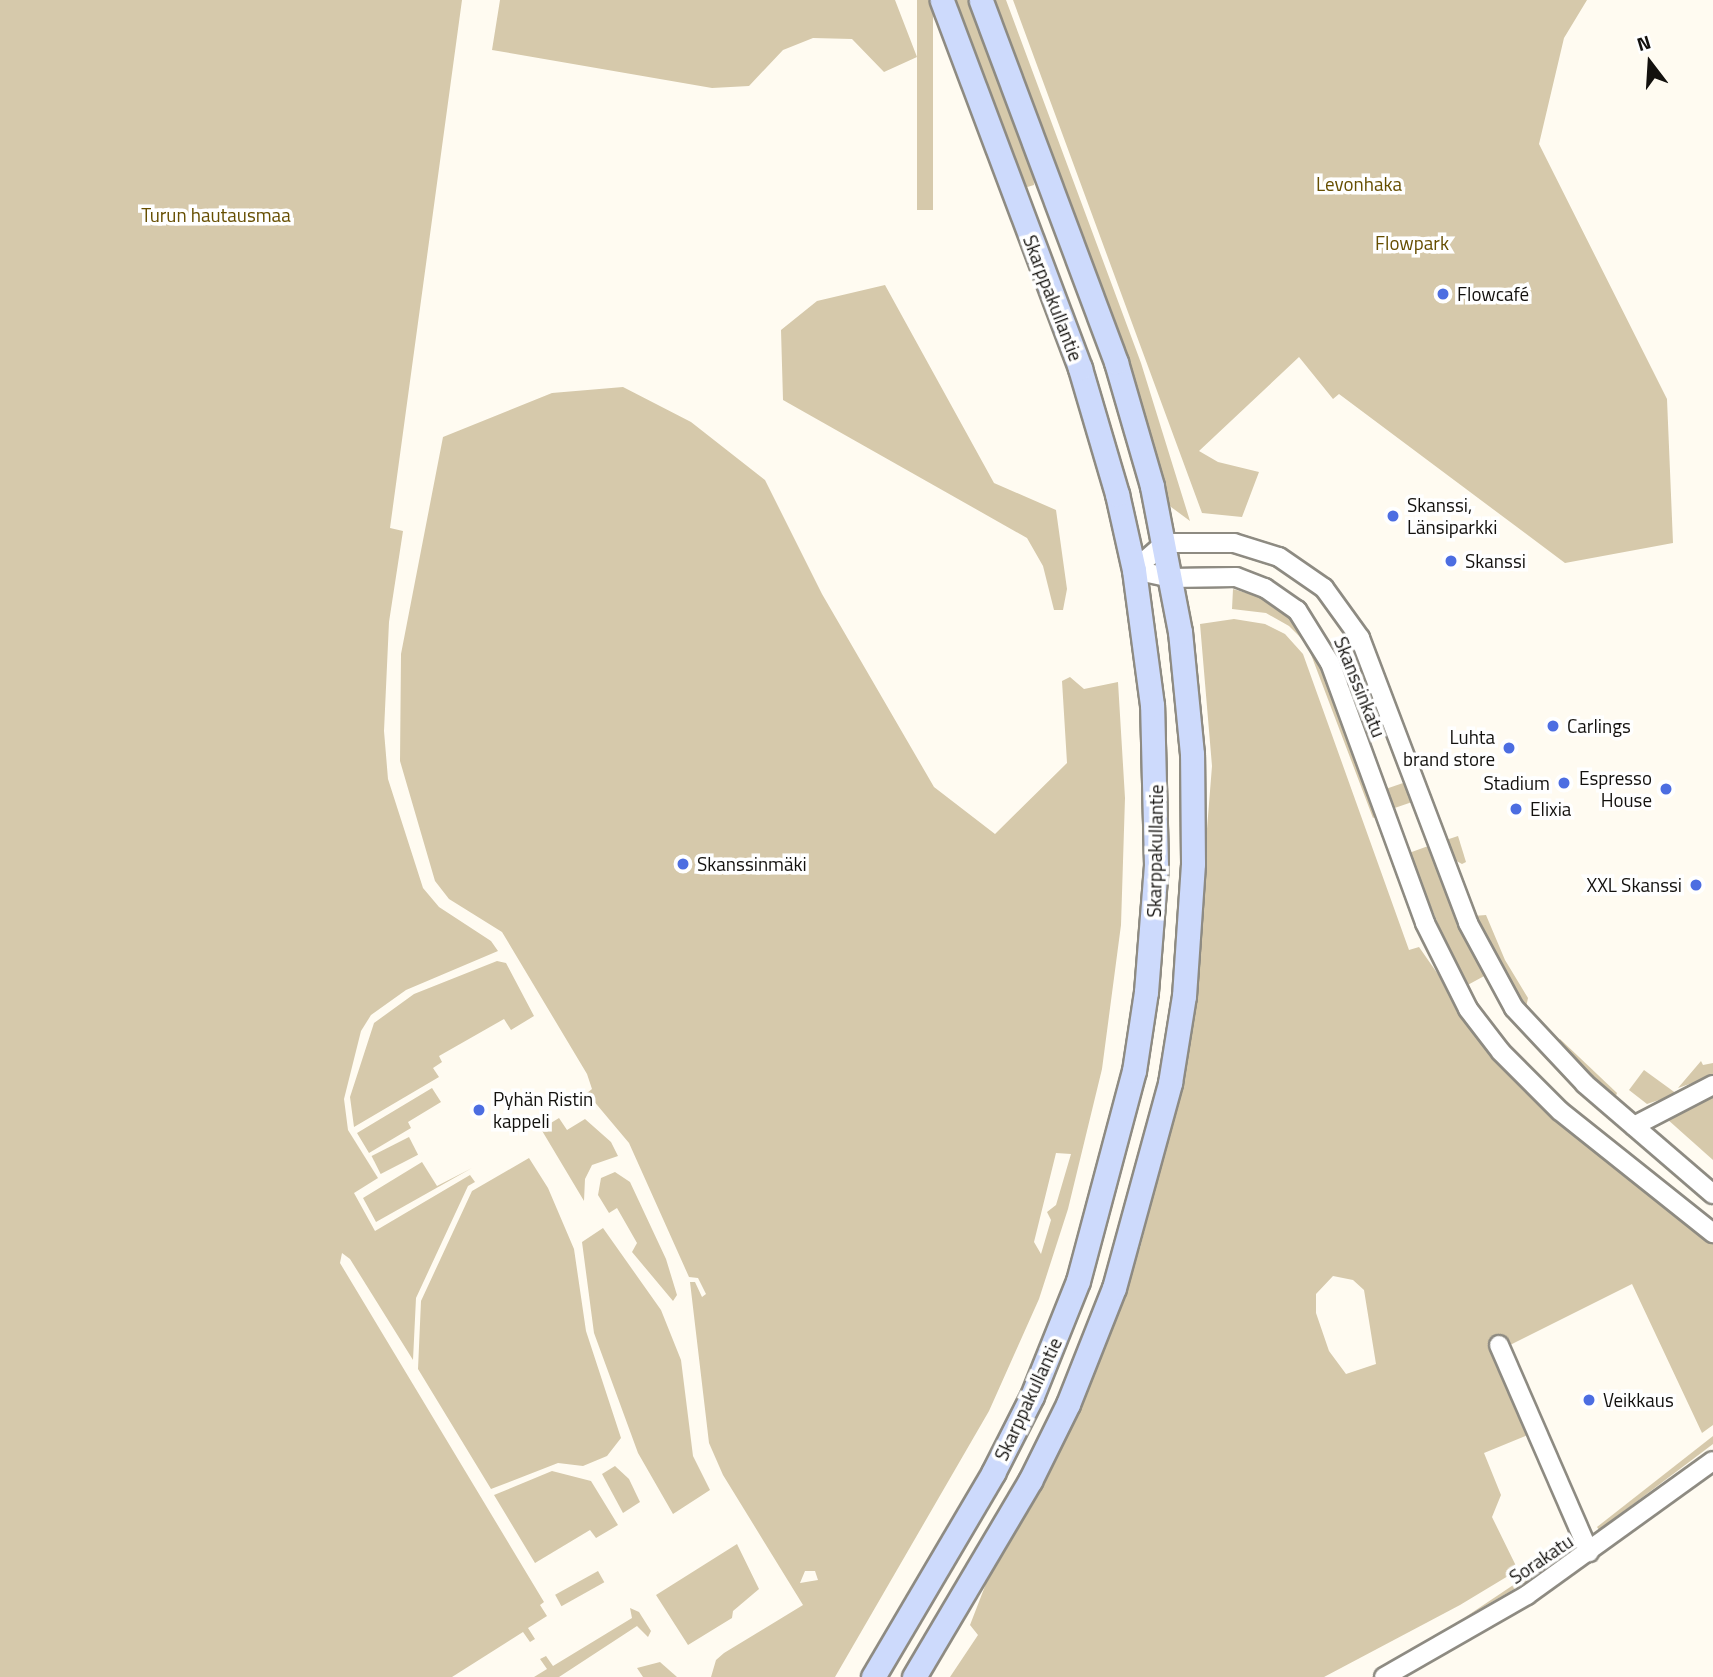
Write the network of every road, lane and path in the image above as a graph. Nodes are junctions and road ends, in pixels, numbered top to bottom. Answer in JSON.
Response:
{"nodes":[{"id":1,"x":942,"y":0,"type":"edge"},
{"id":2,"x":981,"y":0,"type":"edge"},
{"id":3,"x":1165,"y":543,"type":"junction"},
{"id":4,"x":1134,"y":570,"type":"junction"},
{"id":5,"x":1171,"y":578,"type":"junction"},
{"id":6,"x":1713,"y":1085,"type":"edge"},
{"id":7,"x":1633,"y":1126,"type":"junction"},
{"id":8,"x":1713,"y":1194,"type":"edge"},
{"id":9,"x":1713,"y":1233,"type":"edge"},
{"id":10,"x":1499,"y":1345,"type":"dead end"},
{"id":11,"x":1713,"y":1461,"type":"edge"},
{"id":12,"x":1589,"y":1552,"type":"junction"},
{"id":13,"x":873,"y":1677,"type":"edge"},
{"id":14,"x":914,"y":1677,"type":"edge"},
{"id":15,"x":1384,"y":1677,"type":"edge"}],
"edges":[{"from":1,"to":4,"type":"main road","name":"Skarppakullantie"},
{"from":2,"to":3,"type":"main road","name":"Skarppakullantie"},
{"from":3,"to":4,"type":"street"},
{"from":3,"to":5,"type":"main road","name":"Skarppakullantie"},
{"from":3,"to":7,"type":"street","name":"Skanssinkatu"},
{"from":4,"to":5,"type":"street","name":"Skanssinkatu"},
{"from":4,"to":13,"type":"main road","name":"Skarppakullantie"},
{"from":5,"to":9,"type":"street","name":"Skanssinkatu"},
{"from":5,"to":14,"type":"main road","name":"Skarppakullantie"},
{"from":6,"to":7,"type":"street"},
{"from":7,"to":8,"type":"street","name":"Skanssinkatu"},
{"from":10,"to":12,"type":"street"},
{"from":11,"to":12,"type":"street","name":"Sorakatu"},
{"from":12,"to":15,"type":"street","name":"Sorakatu"}]}
